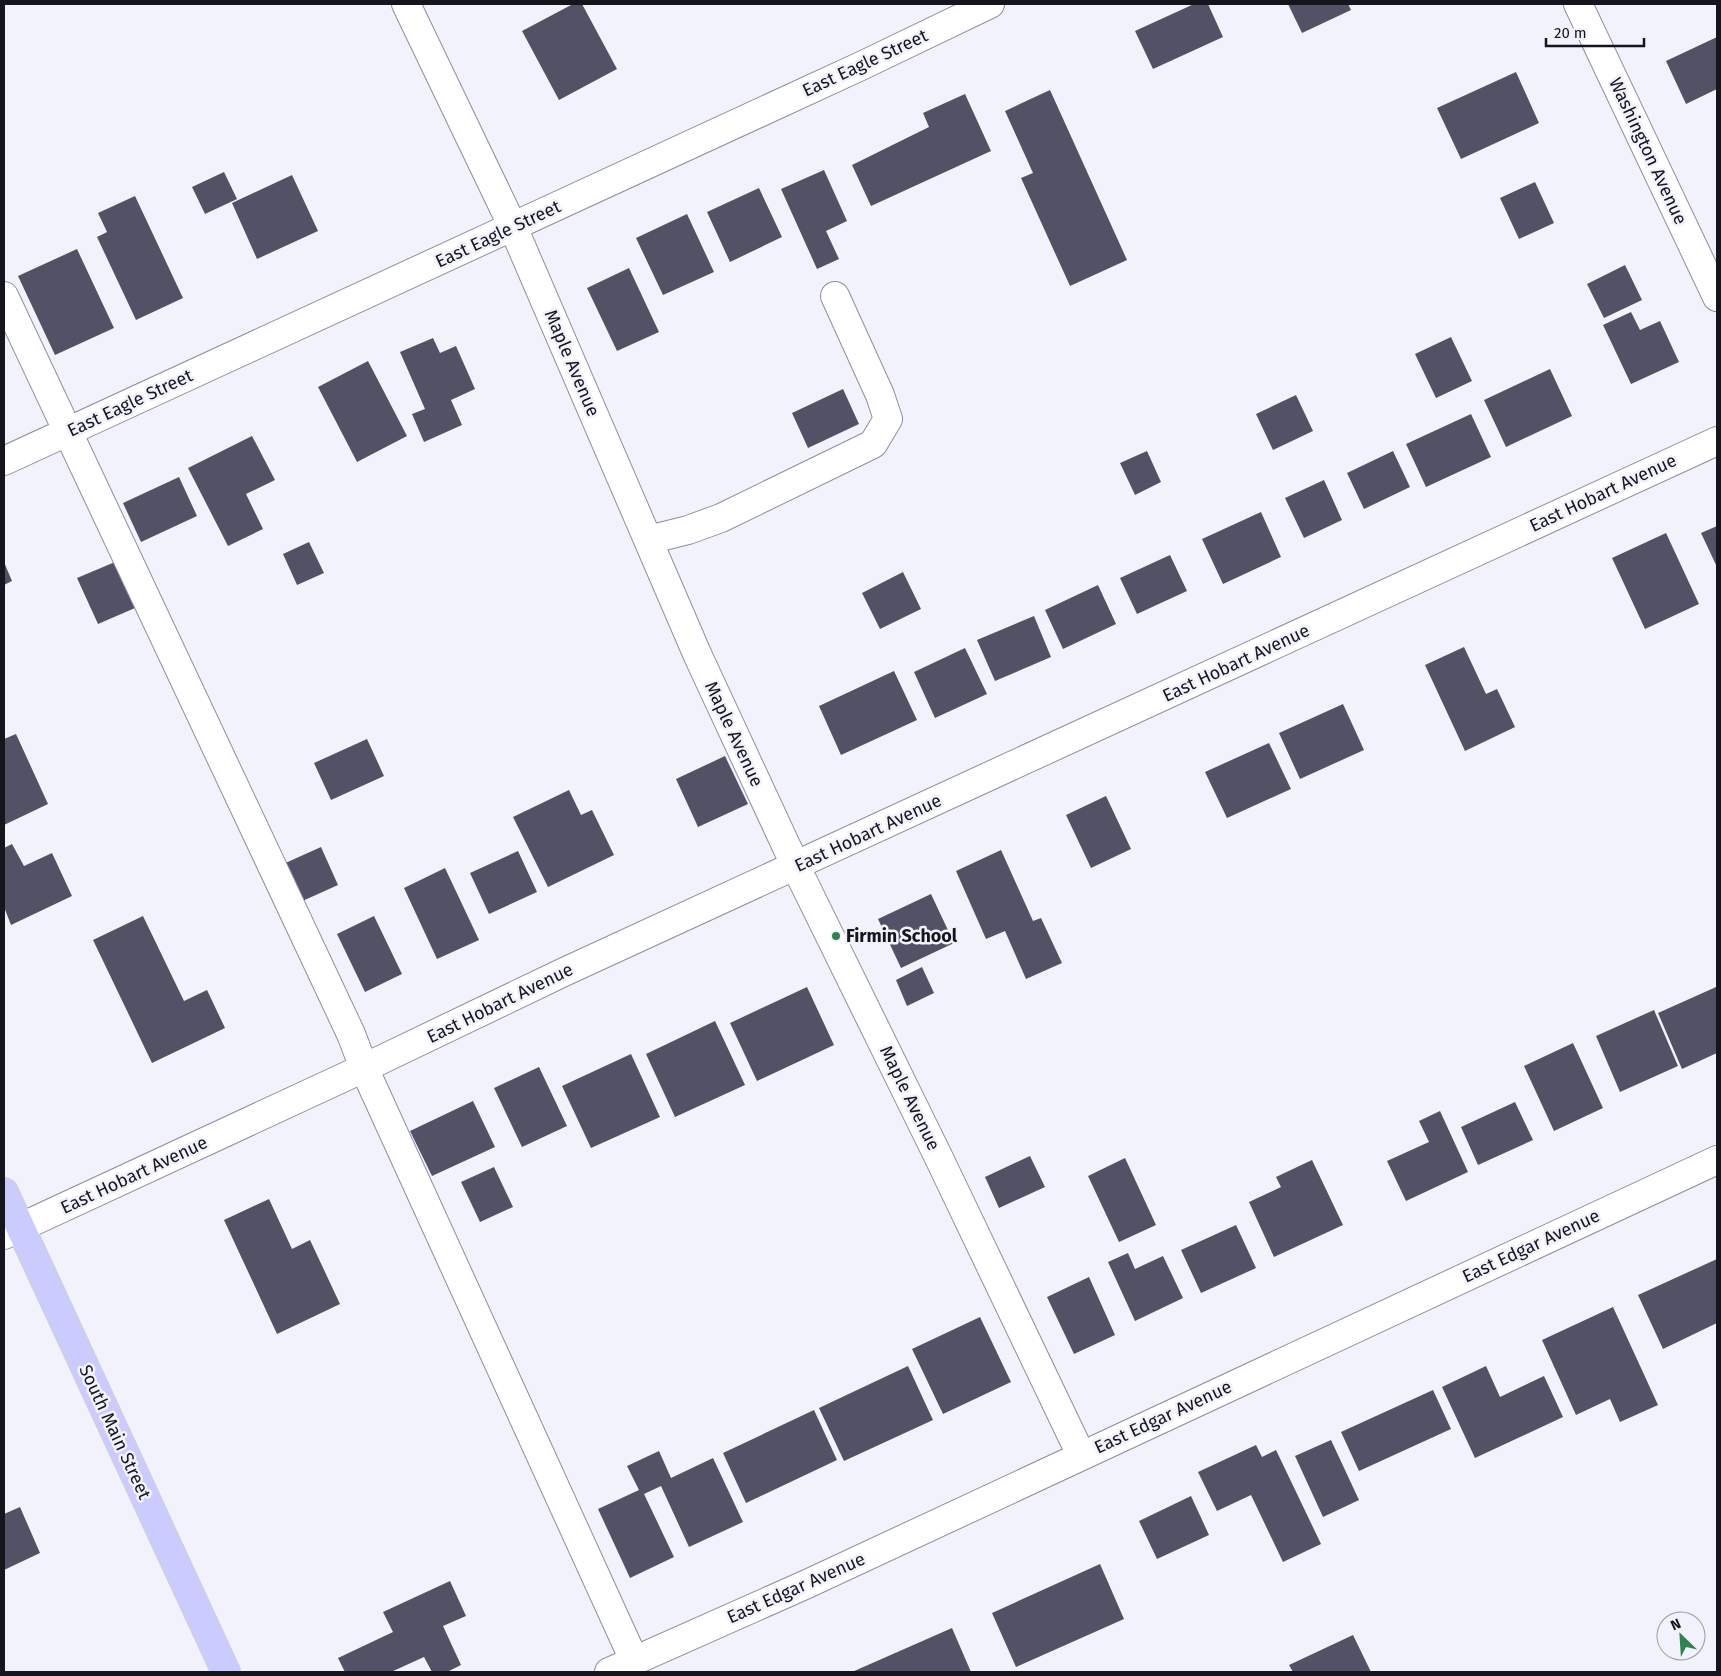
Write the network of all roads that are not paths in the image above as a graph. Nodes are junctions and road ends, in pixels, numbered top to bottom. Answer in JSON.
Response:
{"nodes":[{"id":1,"x":406,"y":4,"type":"edge"},
{"id":2,"x":990,"y":4,"type":"edge"},
{"id":3,"x":1578,"y":4,"type":"edge"},
{"id":4,"x":513,"y":227,"type":"junction"},
{"id":5,"x":4,"y":296,"type":"edge"},
{"id":6,"x":835,"y":296,"type":"dead end"},
{"id":7,"x":1717,"y":297,"type":"edge"},
{"id":8,"x":67,"y":432,"type":"junction"},
{"id":9,"x":1717,"y":440,"type":"edge"},
{"id":10,"x":4,"y":461,"type":"edge"},
{"id":11,"x":648,"y":540,"type":"junction"},
{"id":12,"x":796,"y":867,"type":"junction"},
{"id":13,"x":364,"y":1068,"type":"junction"},
{"id":14,"x":1717,"y":1160,"type":"edge"},
{"id":15,"x":4,"y":1192,"type":"edge"},
{"id":16,"x":12,"y":1231,"type":"edge"},
{"id":17,"x":1081,"y":1455,"type":"junction"},
{"id":18,"x":634,"y":1660,"type":"junction"},
{"id":19,"x":226,"y":1672,"type":"edge"},
{"id":20,"x":609,"y":1672,"type":"edge"}],
"edges":[{"from":1,"to":4,"type":"street","name":"Maple Avenue"},
{"from":2,"to":4,"type":"street","name":"East Eagle Street"},
{"from":3,"to":7,"type":"street","name":"Washington Avenue"},
{"from":4,"to":8,"type":"street","name":"East Eagle Street"},
{"from":4,"to":11,"type":"street","name":"Maple Avenue"},
{"from":5,"to":8,"type":"street"},
{"from":6,"to":11,"type":"street"},
{"from":8,"to":10,"type":"street","name":"East Eagle Street"},
{"from":8,"to":13,"type":"street"},
{"from":9,"to":12,"type":"street","name":"East Hobart Avenue"},
{"from":11,"to":12,"type":"street","name":"Maple Avenue"},
{"from":12,"to":13,"type":"street","name":"East Hobart Avenue"},
{"from":12,"to":17,"type":"street","name":"Maple Avenue"},
{"from":13,"to":16,"type":"street","name":"East Hobart Avenue"},
{"from":13,"to":18,"type":"street"},
{"from":14,"to":17,"type":"street","name":"East Edgar Avenue"},
{"from":15,"to":16,"type":"main road","name":"South Main Street"},
{"from":16,"to":19,"type":"main road","name":"South Main Street"},
{"from":17,"to":18,"type":"street","name":"East Edgar Avenue"},
{"from":18,"to":20,"type":"street","name":"East Edgar Avenue"}]}
